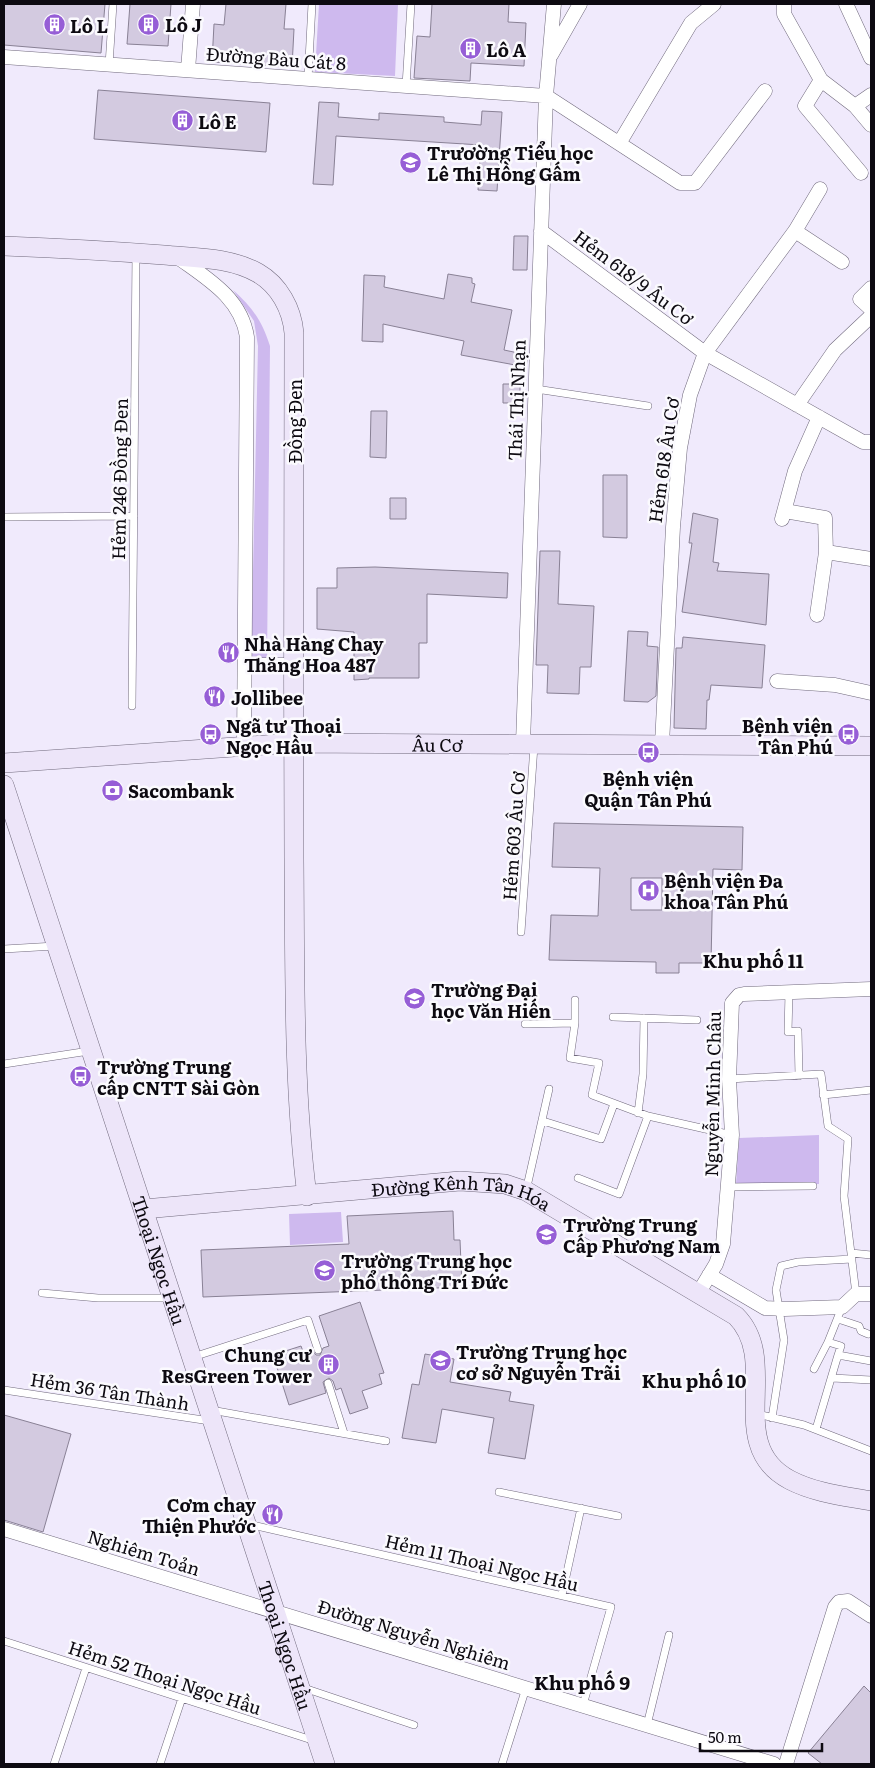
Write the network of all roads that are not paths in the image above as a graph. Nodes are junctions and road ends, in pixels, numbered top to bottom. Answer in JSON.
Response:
{"nodes":[{"id":1,"x":113,"y":4,"type":"edge"},
{"id":2,"x":193,"y":4,"type":"edge"},
{"id":3,"x":312,"y":4,"type":"edge"},
{"id":4,"x":411,"y":4,"type":"edge"},
{"id":5,"x":554,"y":4,"type":"edge"},
{"id":6,"x":580,"y":4,"type":"edge"},
{"id":7,"x":714,"y":4,"type":"edge"},
{"id":8,"x":784,"y":4,"type":"edge"},
{"id":9,"x":846,"y":4,"type":"edge"},
{"id":10,"x":4,"y":57,"type":"edge"},
{"id":11,"x":871,"y":58,"type":"edge"},
{"id":12,"x":549,"y":59,"type":"junction"},
{"id":13,"x":109,"y":65,"type":"junction"},
{"id":14,"x":188,"y":70,"type":"junction"},
{"id":15,"x":308,"y":79,"type":"junction"},
{"id":16,"x":821,"y":80,"type":"junction"},
{"id":17,"x":406,"y":86,"type":"junction"},
{"id":18,"x":765,"y":91,"type":"dead end"},
{"id":19,"x":871,"y":95,"type":"edge"},
{"id":20,"x":546,"y":96,"type":"junction"},
{"id":21,"x":855,"y":106,"type":"junction"},
{"id":22,"x":871,"y":125,"type":"edge"},
{"id":23,"x":620,"y":142,"type":"junction"},
{"id":24,"x":861,"y":173,"type":"dead end"},
{"id":25,"x":820,"y":189,"type":"dead end"},
{"id":26,"x":541,"y":231,"type":"junction"},
{"id":27,"x":795,"y":231,"type":"junction"},
{"id":28,"x":4,"y":246,"type":"edge"},
{"id":29,"x":136,"y":253,"type":"junction"},
{"id":30,"x":176,"y":256,"type":"junction"},
{"id":31,"x":842,"y":262,"type":"dead end"},
{"id":32,"x":871,"y":288,"type":"edge"},
{"id":33,"x":871,"y":309,"type":"edge"},
{"id":34,"x":871,"y":316,"type":"edge"},
{"id":35,"x":705,"y":353,"type":"junction"},
{"id":36,"x":536,"y":389,"type":"junction"},
{"id":37,"x":797,"y":405,"type":"junction"},
{"id":38,"x":648,"y":406,"type":"dead end"},
{"id":39,"x":819,"y":418,"type":"junction"},
{"id":40,"x":871,"y":441,"type":"edge"},
{"id":41,"x":134,"y":516,"type":"junction"},
{"id":42,"x":4,"y":517,"type":"edge"},
{"id":43,"x":826,"y":552,"type":"junction"},
{"id":44,"x":871,"y":559,"type":"edge"},
{"id":45,"x":817,"y":615,"type":"dead end"},
{"id":46,"x":245,"y":665,"type":"junction"},
{"id":47,"x":293,"y":665,"type":"junction"},
{"id":48,"x":777,"y":681,"type":"dead end"},
{"id":49,"x":871,"y":693,"type":"edge"},
{"id":50,"x":132,"y":706,"type":"dead end"},
{"id":51,"x":293,"y":743,"type":"junction"},
{"id":52,"x":529,"y":743,"type":"junction"},
{"id":53,"x":662,"y":744,"type":"junction"},
{"id":54,"x":244,"y":746,"type":"junction"},
{"id":55,"x":871,"y":746,"type":"edge"},
{"id":56,"x":4,"y":763,"type":"edge"},
{"id":57,"x":4,"y":785,"type":"edge"},
{"id":58,"x":522,"y":932,"type":"dead end"},
{"id":59,"x":57,"y":946,"type":"junction"},
{"id":60,"x":4,"y":949,"type":"edge"},
{"id":61,"x":871,"y":989,"type":"edge"},
{"id":62,"x":789,"y":993,"type":"junction"},
{"id":63,"x":575,"y":1000,"type":"dead end"},
{"id":64,"x":613,"y":1017,"type":"dead end"},
{"id":65,"x":644,"y":1018,"type":"junction"},
{"id":66,"x":697,"y":1020,"type":"dead end"},
{"id":67,"x":575,"y":1023,"type":"junction"},
{"id":68,"x":525,"y":1024,"type":"dead end"},
{"id":69,"x":92,"y":1050,"type":"junction"},
{"id":70,"x":4,"y":1064,"type":"edge"},
{"id":71,"x":799,"y":1076,"type":"junction"},
{"id":72,"x":729,"y":1080,"type":"junction"},
{"id":73,"x":549,"y":1089,"type":"dead end"},
{"id":74,"x":871,"y":1090,"type":"edge"},
{"id":75,"x":823,"y":1094,"type":"junction"},
{"id":76,"x":614,"y":1104,"type":"junction"},
{"id":77,"x":638,"y":1113,"type":"junction"},
{"id":78,"x":648,"y":1116,"type":"junction"},
{"id":79,"x":543,"y":1121,"type":"junction"},
{"id":80,"x":732,"y":1135,"type":"junction"},
{"id":81,"x":578,"y":1178,"type":"dead end"},
{"id":82,"x":813,"y":1186,"type":"dead end"},
{"id":83,"x":728,"y":1187,"type":"junction"},
{"id":84,"x":526,"y":1191,"type":"junction"},
{"id":85,"x":307,"y":1196,"type":"junction"},
{"id":86,"x":144,"y":1209,"type":"junction"},
{"id":87,"x":871,"y":1255,"type":"edge"},
{"id":88,"x":852,"y":1256,"type":"junction"},
{"id":89,"x":709,"y":1275,"type":"junction"},
{"id":90,"x":699,"y":1292,"type":"junction"},
{"id":91,"x":42,"y":1293,"type":"dead end"},
{"id":92,"x":856,"y":1294,"type":"junction"},
{"id":93,"x":871,"y":1294,"type":"edge"},
{"id":94,"x":173,"y":1298,"type":"junction"},
{"id":95,"x":778,"y":1309,"type":"junction"},
{"id":96,"x":840,"y":1313,"type":"junction"},
{"id":97,"x":868,"y":1334,"type":"dead end"},
{"id":98,"x":828,"y":1342,"type":"junction"},
{"id":99,"x":318,"y":1350,"type":"dead end"},
{"id":100,"x":838,"y":1355,"type":"junction"},
{"id":101,"x":192,"y":1358,"type":"junction"},
{"id":102,"x":871,"y":1362,"type":"edge"},
{"id":103,"x":814,"y":1369,"type":"dead end"},
{"id":104,"x":832,"y":1378,"type":"junction"},
{"id":105,"x":871,"y":1380,"type":"edge"},
{"id":106,"x":328,"y":1383,"type":"dead end"},
{"id":107,"x":4,"y":1390,"type":"edge"},
{"id":108,"x":211,"y":1416,"type":"junction"},
{"id":109,"x":763,"y":1416,"type":"junction"},
{"id":110,"x":816,"y":1430,"type":"junction"},
{"id":111,"x":344,"y":1433,"type":"junction"},
{"id":112,"x":386,"y":1441,"type":"dead end"},
{"id":113,"x":871,"y":1451,"type":"edge"},
{"id":114,"x":499,"y":1492,"type":"dead end"},
{"id":115,"x":871,"y":1501,"type":"edge"},
{"id":116,"x":581,"y":1508,"type":"junction"},
{"id":117,"x":618,"y":1516,"type":"dead end"},
{"id":118,"x":245,"y":1523,"type":"junction"},
{"id":119,"x":4,"y":1529,"type":"edge"},
{"id":120,"x":562,"y":1595,"type":"junction"},
{"id":121,"x":273,"y":1610,"type":"junction"},
{"id":122,"x":871,"y":1616,"type":"edge"},
{"id":123,"x":669,"y":1635,"type":"dead end"},
{"id":124,"x":4,"y":1641,"type":"edge"},
{"id":125,"x":86,"y":1668,"type":"junction"},
{"id":126,"x":298,"y":1686,"type":"junction"},
{"id":127,"x":526,"y":1688,"type":"junction"},
{"id":128,"x":182,"y":1698,"type":"junction"},
{"id":129,"x":583,"y":1705,"type":"junction"},
{"id":130,"x":414,"y":1725,"type":"dead end"},
{"id":131,"x":647,"y":1725,"type":"junction"},
{"id":132,"x":318,"y":1742,"type":"junction"},
{"id":133,"x":54,"y":1764,"type":"edge"},
{"id":134,"x":160,"y":1764,"type":"edge"},
{"id":135,"x":325,"y":1764,"type":"edge"},
{"id":136,"x":502,"y":1764,"type":"edge"},
{"id":137,"x":774,"y":1764,"type":"edge"},
{"id":138,"x":786,"y":1764,"type":"edge"}],
"edges":[{"from":1,"to":13,"type":"lane"},
{"from":2,"to":14,"type":"street"},
{"from":3,"to":15,"type":"lane"},
{"from":4,"to":17,"type":"lane"},
{"from":5,"to":12,"type":"street","name":"Thái Thị Nhạn"},
{"from":6,"to":12,"type":"street","name":"Thái Thị Nhạn"},
{"from":7,"to":23,"type":"street"},
{"from":8,"to":16,"type":"street"},
{"from":9,"to":11,"type":"street"},
{"from":10,"to":13,"type":"street","name":"Đường Bàu Cát 8"},
{"from":12,"to":20,"type":"street","name":"Thái Thị Nhạn"},
{"from":13,"to":14,"type":"street","name":"Đường Bàu Cát 8"},
{"from":14,"to":15,"type":"street","name":"Đường Bàu Cát 8"},
{"from":15,"to":17,"type":"street","name":"Đường Bàu Cát 8"},
{"from":16,"to":21,"type":"street"},
{"from":16,"to":24,"type":"street"},
{"from":17,"to":20,"type":"street","name":"Đường Bàu Cát 8"},
{"from":18,"to":23,"type":"street"},
{"from":19,"to":21,"type":"street"},
{"from":20,"to":23,"type":"street"},
{"from":20,"to":26,"type":"street","name":"Thái Thị Nhạn"},
{"from":21,"to":22,"type":"street"},
{"from":25,"to":27,"type":"street","name":"Hẻm 618 Âu Cơ"},
{"from":26,"to":35,"type":"street","name":"Hẻm 618/9 Âu Cơ"},
{"from":26,"to":36,"type":"street","name":"Thái Thị Nhạn"},
{"from":27,"to":31,"type":"street"},
{"from":27,"to":35,"type":"street","name":"Hẻm 618 Âu Cơ"},
{"from":28,"to":29,"type":"street","name":"Đồng Đen"},
{"from":29,"to":30,"type":"street","name":"Đồng Đen"},
{"from":29,"to":41,"type":"lane","name":"Hẻm 246 Đồng Đen"},
{"from":30,"to":46,"type":"street"},
{"from":30,"to":47,"type":"street","name":"Đồng Đen"},
{"from":32,"to":33,"type":"street"},
{"from":34,"to":37,"type":"street"},
{"from":35,"to":37,"type":"street","name":"Hẻm 618/9 Âu Cơ"},
{"from":35,"to":53,"type":"street","name":"Hẻm 618 Âu Cơ"},
{"from":36,"to":38,"type":"lane"},
{"from":36,"to":52,"type":"street","name":"Thái Thị Nhạn"},
{"from":37,"to":39,"type":"street","name":"Hẻm 618/9 Âu Cơ"},
{"from":39,"to":40,"type":"street","name":"Hẻm 618/9 Âu Cơ"},
{"from":39,"to":43,"type":"street"},
{"from":41,"to":42,"type":"lane"},
{"from":41,"to":50,"type":"lane","name":"Hẻm 246 Đồng Đen"},
{"from":43,"to":44,"type":"street"},
{"from":43,"to":45,"type":"street"},
{"from":46,"to":47,"type":"street"},
{"from":46,"to":54,"type":"street"},
{"from":47,"to":51,"type":"street","name":"Đồng Đen"},
{"from":48,"to":49,"type":"street"},
{"from":51,"to":52,"type":"street","name":"Âu Cơ"},
{"from":51,"to":54,"type":"street","name":"Âu Cơ"},
{"from":51,"to":85,"type":"street"},
{"from":52,"to":53,"type":"street","name":"Âu Cơ"},
{"from":52,"to":58,"type":"lane","name":"Hẻm 603 Âu Cơ"},
{"from":53,"to":55,"type":"street","name":"Âu Cơ"},
{"from":54,"to":56,"type":"street","name":"Âu Cơ"},
{"from":57,"to":59,"type":"street","name":"Thoại Ngọc Hầu"},
{"from":59,"to":60,"type":"lane"},
{"from":59,"to":69,"type":"street","name":"Thoại Ngọc Hầu"},
{"from":61,"to":62,"type":"street","name":"Nguyễn Minh Châu"},
{"from":62,"to":71,"type":"lane"},
{"from":62,"to":72,"type":"street","name":"Nguyễn Minh Châu"},
{"from":63,"to":67,"type":"lane"},
{"from":64,"to":65,"type":"lane"},
{"from":65,"to":66,"type":"lane"},
{"from":65,"to":77,"type":"lane"},
{"from":67,"to":68,"type":"lane"},
{"from":67,"to":76,"type":"lane"},
{"from":69,"to":70,"type":"lane"},
{"from":69,"to":86,"type":"street","name":"Thoại Ngọc Hầu"},
{"from":71,"to":72,"type":"lane"},
{"from":71,"to":75,"type":"lane"},
{"from":72,"to":80,"type":"street","name":"Nguyễn Minh Châu"},
{"from":73,"to":79,"type":"lane"},
{"from":74,"to":75,"type":"lane"},
{"from":75,"to":88,"type":"lane"},
{"from":76,"to":77,"type":"lane"},
{"from":76,"to":79,"type":"lane"},
{"from":77,"to":78,"type":"lane"},
{"from":78,"to":80,"type":"lane"},
{"from":78,"to":81,"type":"lane"},
{"from":79,"to":84,"type":"lane"},
{"from":80,"to":83,"type":"street","name":"Nguyễn Minh Châu"},
{"from":82,"to":83,"type":"lane"},
{"from":83,"to":89,"type":"street","name":"Nguyễn Minh Châu"},
{"from":84,"to":85,"type":"street","name":"Đường Kênh Tân Hóa"},
{"from":84,"to":90,"type":"street","name":"Đường Kênh Tân Hóa"},
{"from":85,"to":86,"type":"street","name":"Đường Kênh Tân Hóa"},
{"from":86,"to":94,"type":"street","name":"Thoại Ngọc Hầu"},
{"from":87,"to":88,"type":"lane"},
{"from":88,"to":92,"type":"lane"},
{"from":88,"to":95,"type":"lane"},
{"from":89,"to":90,"type":"street","name":"Nguyễn Minh Châu"},
{"from":89,"to":95,"type":"street"},
{"from":90,"to":109,"type":"street","name":"Đường Kênh Tân Hóa"},
{"from":91,"to":94,"type":"lane"},
{"from":92,"to":93,"type":"street"},
{"from":92,"to":96,"type":"street"},
{"from":94,"to":101,"type":"street","name":"Thoại Ngọc Hầu"},
{"from":95,"to":96,"type":"street"},
{"from":95,"to":109,"type":"lane"},
{"from":96,"to":97,"type":"lane"},
{"from":96,"to":98,"type":"lane"},
{"from":98,"to":100,"type":"lane"},
{"from":98,"to":103,"type":"lane"},
{"from":99,"to":101,"type":"lane"},
{"from":100,"to":102,"type":"lane"},
{"from":100,"to":104,"type":"lane"},
{"from":101,"to":108,"type":"street","name":"Thoại Ngọc Hầu"},
{"from":104,"to":105,"type":"lane"},
{"from":104,"to":110,"type":"lane"},
{"from":106,"to":111,"type":"lane"},
{"from":107,"to":108,"type":"lane","name":"Hẻm 36 Tân Thành"},
{"from":108,"to":111,"type":"lane","name":"Hẻm 36 Tân Thành"},
{"from":108,"to":118,"type":"street","name":"Thoại Ngọc Hầu"},
{"from":109,"to":110,"type":"lane"},
{"from":109,"to":115,"type":"street","name":"Đường Kênh Tân Hóa"},
{"from":110,"to":113,"type":"lane"},
{"from":111,"to":112,"type":"lane","name":"Hẻm 36 Tân Thành"},
{"from":114,"to":116,"type":"lane"},
{"from":116,"to":117,"type":"lane"},
{"from":116,"to":120,"type":"lane"},
{"from":118,"to":120,"type":"lane","name":"Hẻm 11 Thoại Ngọc Hầu"},
{"from":118,"to":121,"type":"street","name":"Thoại Ngọc Hầu"},
{"from":119,"to":121,"type":"street","name":"Nghiêm Toản"},
{"from":120,"to":129,"type":"lane","name":"Hẻm 11 Thoại Ngọc Hầu"},
{"from":121,"to":126,"type":"street","name":"Thoại Ngọc Hầu"},
{"from":121,"to":127,"type":"street","name":"Đường Nguyễn Nghiêm"},
{"from":122,"to":138,"type":"street"},
{"from":123,"to":131,"type":"lane"},
{"from":124,"to":125,"type":"lane","name":"Hẻm 52 Thoại Ngọc Hầu"},
{"from":125,"to":128,"type":"lane","name":"Hẻm 52 Thoại Ngọc Hầu"},
{"from":125,"to":133,"type":"lane"},
{"from":126,"to":130,"type":"lane"},
{"from":126,"to":132,"type":"street","name":"Thoại Ngọc Hầu"},
{"from":127,"to":129,"type":"street","name":"Đường Nguyễn Nghiêm"},
{"from":127,"to":136,"type":"lane"},
{"from":128,"to":132,"type":"lane","name":"Hẻm 52 Thoại Ngọc Hầu"},
{"from":128,"to":134,"type":"lane"},
{"from":129,"to":131,"type":"street","name":"Đường Nguyễn Nghiêm"},
{"from":131,"to":137,"type":"street","name":"Đường Nguyễn Nghiêm"},
{"from":132,"to":135,"type":"street","name":"Thoại Ngọc Hầu"}]}
